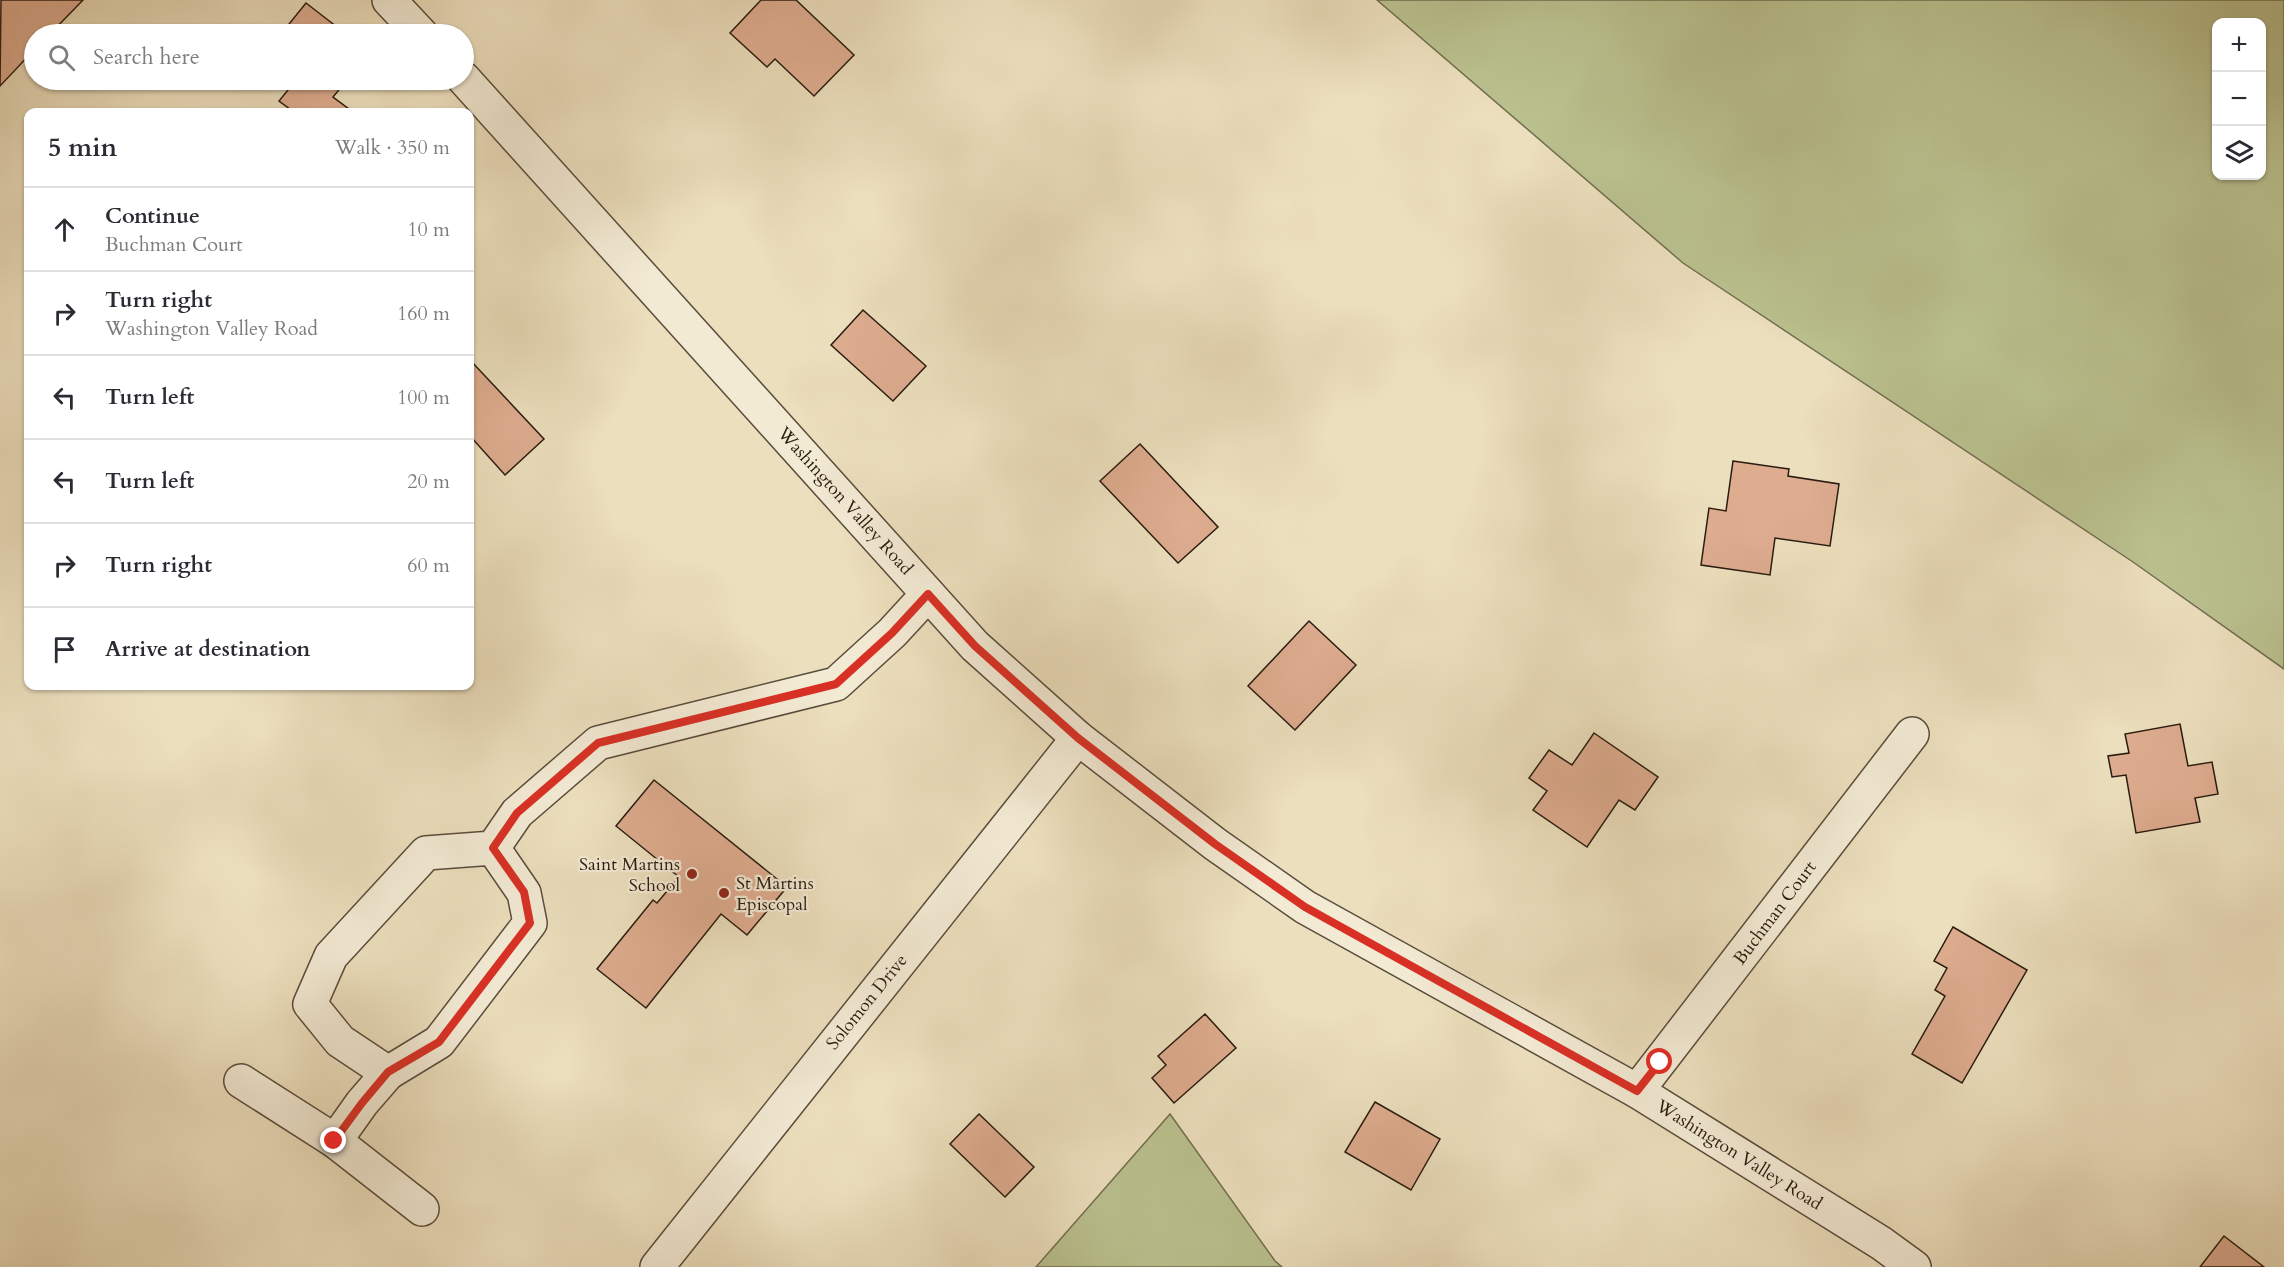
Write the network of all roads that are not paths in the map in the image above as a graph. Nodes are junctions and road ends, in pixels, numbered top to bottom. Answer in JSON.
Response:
{"nodes":[{"id":1,"x":389,"y":0,"type":"edge"},
{"id":2,"x":412,"y":24,"type":"edge"},
{"id":3,"x":474,"y":90,"type":"edge"},
{"id":4,"x":928,"y":594,"type":"junction"},
{"id":5,"x":1912,"y":734,"type":"dead end"},
{"id":6,"x":1078,"y":738,"type":"junction"},
{"id":7,"x":493,"y":848,"type":"junction"},
{"id":8,"x":388,"y":1072,"type":"junction"},
{"id":9,"x":241,"y":1081,"type":"dead end"},
{"id":10,"x":1637,"y":1091,"type":"junction"},
{"id":11,"x":334,"y":1141,"type":"junction"},
{"id":12,"x":422,"y":1209,"type":"dead end"},
{"id":13,"x":657,"y":1267,"type":"edge"},
{"id":14,"x":1914,"y":1267,"type":"edge"}],
"edges":[{"from":1,"to":2,"type":"street"},
{"from":3,"to":4,"type":"street","name":"Washington Valley Road"},
{"from":4,"to":6,"type":"street","name":"Washington Valley Road"},
{"from":4,"to":7,"type":"street"},
{"from":5,"to":10,"type":"street","name":"Buchman Court"},
{"from":6,"to":10,"type":"street","name":"Washington Valley Road"},
{"from":6,"to":13,"type":"street","name":"Solomon Drive"},
{"from":7,"to":8,"type":"street"},
{"from":7,"to":8,"type":"street"},
{"from":8,"to":11,"type":"street"},
{"from":9,"to":11,"type":"street"},
{"from":10,"to":14,"type":"street","name":"Washington Valley Road"},
{"from":11,"to":12,"type":"street"}]}
